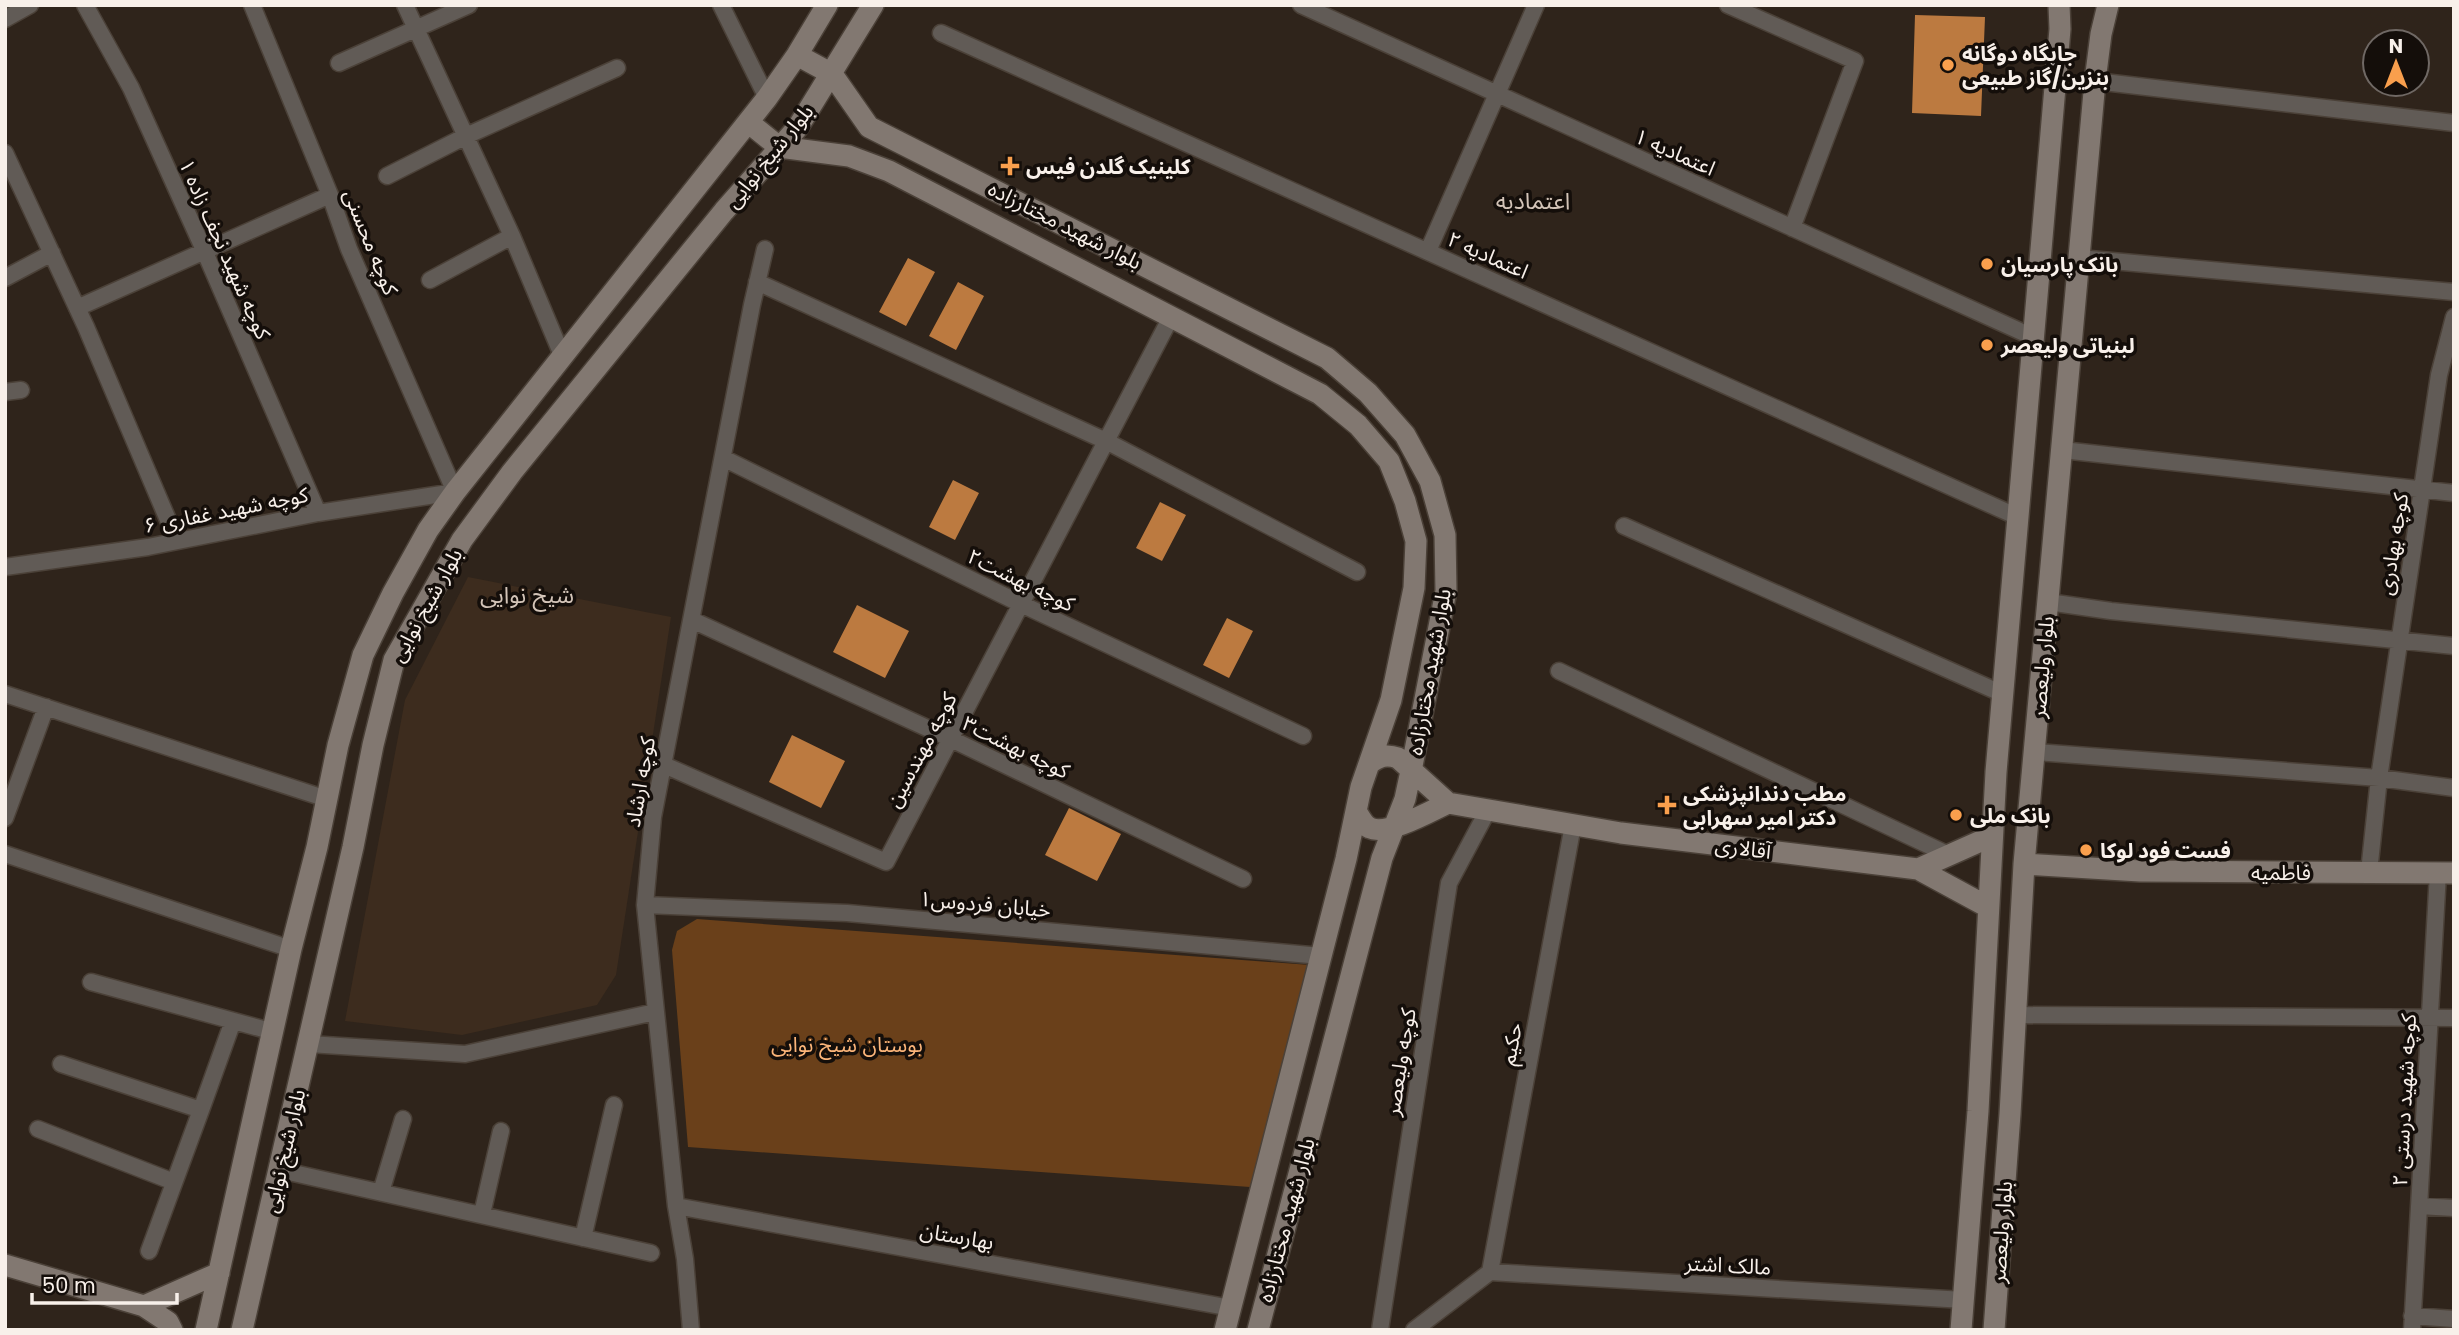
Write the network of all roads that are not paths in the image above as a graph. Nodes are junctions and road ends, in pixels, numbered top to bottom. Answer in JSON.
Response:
{"nodes":[{"id":1,"x":30,"y":5,"type":"edge"},
{"id":2,"x":85,"y":5,"type":"edge"},
{"id":3,"x":252,"y":5,"type":"edge"},
{"id":4,"x":405,"y":5,"type":"edge"},
{"id":5,"x":469,"y":5,"type":"edge"},
{"id":6,"x":720,"y":5,"type":"edge"},
{"id":7,"x":827,"y":5,"type":"edge"},
{"id":8,"x":873,"y":5,"type":"edge"},
{"id":9,"x":1301,"y":5,"type":"edge"},
{"id":10,"x":1536,"y":5,"type":"edge"},
{"id":11,"x":1728,"y":5,"type":"edge"},
{"id":12,"x":2059,"y":5,"type":"edge"},
{"id":13,"x":2108,"y":5,"type":"edge"},
{"id":14,"x":5,"y":19,"type":"edge"},
{"id":15,"x":415,"y":27,"type":"junction"},
{"id":16,"x":941,"y":33,"type":"dead end"},
{"id":17,"x":797,"y":55,"type":"junction"},
{"id":18,"x":339,"y":63,"type":"dead end"},
{"id":19,"x":617,"y":68,"type":"dead end"},
{"id":20,"x":832,"y":74,"type":"junction"},
{"id":21,"x":2095,"y":81,"type":"junction"},
{"id":22,"x":1496,"y":95,"type":"junction"},
{"id":23,"x":767,"y":98,"type":"junction"},
{"id":24,"x":748,"y":122,"type":"junction"},
{"id":25,"x":2454,"y":123,"type":"edge"},
{"id":26,"x":466,"y":136,"type":"junction"},
{"id":27,"x":779,"y":147,"type":"junction"},
{"id":28,"x":5,"y":153,"type":"edge"},
{"id":29,"x":387,"y":176,"type":"dead end"},
{"id":30,"x":330,"y":195,"type":"junction"},
{"id":31,"x":1792,"y":228,"type":"junction"},
{"id":32,"x":512,"y":236,"type":"junction"},
{"id":33,"x":765,"y":249,"type":"dead end"},
{"id":34,"x":204,"y":250,"type":"junction"},
{"id":35,"x":1428,"y":251,"type":"junction"},
{"id":36,"x":52,"y":253,"type":"junction"},
{"id":37,"x":2079,"y":258,"type":"junction"},
{"id":38,"x":5,"y":278,"type":"edge"},
{"id":39,"x":430,"y":280,"type":"dead end"},
{"id":40,"x":757,"y":282,"type":"junction"},
{"id":41,"x":2454,"y":292,"type":"edge"},
{"id":42,"x":77,"y":308,"type":"junction"},
{"id":43,"x":1171,"y":317,"type":"junction"},
{"id":44,"x":2454,"y":317,"type":"edge"},
{"id":45,"x":2033,"y":337,"type":"junction"},
{"id":46,"x":562,"y":355,"type":"junction"},
{"id":47,"x":1107,"y":441,"type":"junction"},
{"id":48,"x":2063,"y":450,"type":"junction"},
{"id":49,"x":723,"y":458,"type":"junction"},
{"id":50,"x":2424,"y":490,"type":"junction"},
{"id":51,"x":455,"y":492,"type":"junction"},
{"id":52,"x":2454,"y":493,"type":"edge"},
{"id":53,"x":318,"y":513,"type":"junction"},
{"id":54,"x":2018,"y":517,"type":"junction"},
{"id":55,"x":1624,"y":526,"type":"dead end"},
{"id":56,"x":177,"y":541,"type":"junction"},
{"id":57,"x":5,"y":567,"type":"edge"},
{"id":58,"x":1357,"y":572,"type":"dead end"},
{"id":59,"x":2048,"y":602,"type":"junction"},
{"id":60,"x":1021,"y":604,"type":"junction"},
{"id":61,"x":692,"y":620,"type":"junction"},
{"id":62,"x":2399,"y":639,"type":"junction"},
{"id":63,"x":2454,"y":646,"type":"edge"},
{"id":64,"x":1559,"y":671,"type":"dead end"},
{"id":65,"x":5,"y":694,"type":"edge"},
{"id":66,"x":2003,"y":694,"type":"junction"},
{"id":67,"x":46,"y":707,"type":"junction"},
{"id":68,"x":1303,"y":736,"type":"dead end"},
{"id":69,"x":951,"y":739,"type":"junction"},
{"id":70,"x":2036,"y":752,"type":"junction"},
{"id":71,"x":1369,"y":764,"type":"junction"},
{"id":72,"x":664,"y":765,"type":"junction"},
{"id":73,"x":1411,"y":771,"type":"junction"},
{"id":74,"x":2379,"y":778,"type":"junction"},
{"id":75,"x":2454,"y":788,"type":"edge"},
{"id":76,"x":327,"y":799,"type":"junction"},
{"id":77,"x":1448,"y":803,"type":"junction"},
{"id":78,"x":1488,"y":810,"type":"junction"},
{"id":79,"x":1356,"y":811,"type":"junction"},
{"id":80,"x":5,"y":818,"type":"edge"},
{"id":81,"x":1573,"y":825,"type":"junction"},
{"id":82,"x":1394,"y":827,"type":"junction"},
{"id":83,"x":1992,"y":836,"type":"junction"},
{"id":84,"x":5,"y":854,"type":"edge"},
{"id":85,"x":1949,"y":855,"type":"junction"},
{"id":86,"x":2024,"y":864,"type":"junction"},
{"id":87,"x":1918,"y":869,"type":"junction"},
{"id":88,"x":2369,"y":872,"type":"junction"},
{"id":89,"x":2446,"y":873,"type":"edge"},
{"id":90,"x":1243,"y":879,"type":"dead end"},
{"id":91,"x":645,"y":905,"type":"junction"},
{"id":92,"x":1988,"y":906,"type":"junction"},
{"id":93,"x":291,"y":949,"type":"junction"},
{"id":94,"x":1321,"y":956,"type":"junction"},
{"id":95,"x":91,"y":982,"type":"dead end"},
{"id":96,"x":655,"y":1012,"type":"junction"},
{"id":97,"x":2014,"y":1015,"type":"junction"},
{"id":98,"x":2430,"y":1017,"type":"junction"},
{"id":99,"x":2454,"y":1018,"type":"edge"},
{"id":100,"x":233,"y":1021,"type":"junction"},
{"id":101,"x":274,"y":1032,"type":"junction"},
{"id":102,"x":309,"y":1044,"type":"junction"},
{"id":103,"x":61,"y":1064,"type":"dead end"},
{"id":104,"x":614,"y":1105,"type":"dead end"},
{"id":105,"x":201,"y":1110,"type":"junction"},
{"id":106,"x":1978,"y":1111,"type":"junction"},
{"id":107,"x":2010,"y":1114,"type":"junction"},
{"id":108,"x":403,"y":1119,"type":"dead end"},
{"id":109,"x":38,"y":1129,"type":"dead end"},
{"id":110,"x":501,"y":1131,"type":"dead end"},
{"id":111,"x":280,"y":1170,"type":"junction"},
{"id":112,"x":174,"y":1182,"type":"junction"},
{"id":113,"x":381,"y":1192,"type":"junction"},
{"id":114,"x":677,"y":1206,"type":"junction"},
{"id":115,"x":2419,"y":1206,"type":"junction"},
{"id":116,"x":2454,"y":1208,"type":"edge"},
{"id":117,"x":482,"y":1214,"type":"junction"},
{"id":118,"x":583,"y":1238,"type":"junction"},
{"id":119,"x":149,"y":1251,"type":"dead end"},
{"id":120,"x":651,"y":1253,"type":"dead end"},
{"id":121,"x":5,"y":1265,"type":"edge"},
{"id":122,"x":1490,"y":1272,"type":"junction"},
{"id":123,"x":219,"y":1273,"type":"junction"},
{"id":124,"x":1964,"y":1300,"type":"junction"},
{"id":125,"x":144,"y":1306,"type":"junction"},
{"id":126,"x":1231,"y":1308,"type":"junction"},
{"id":127,"x":2454,"y":1319,"type":"edge"},
{"id":128,"x":2412,"y":1323,"type":"edge"},
{"id":129,"x":172,"y":1330,"type":"edge"},
{"id":130,"x":206,"y":1330,"type":"edge"},
{"id":131,"x":242,"y":1330,"type":"edge"},
{"id":132,"x":691,"y":1330,"type":"edge"},
{"id":133,"x":1225,"y":1330,"type":"edge"},
{"id":134,"x":1258,"y":1330,"type":"edge"},
{"id":135,"x":1380,"y":1330,"type":"edge"},
{"id":136,"x":1414,"y":1330,"type":"edge"},
{"id":137,"x":1961,"y":1330,"type":"edge"},
{"id":138,"x":1994,"y":1330,"type":"edge"}],
"edges":[{"from":1,"to":14,"type":"street"},
{"from":2,"to":34,"type":"street","name":"کوچه شهید نجف زاده ۱"},
{"from":3,"to":30,"type":"street","name":"کوچه محسنی"},
{"from":4,"to":15,"type":"street"},
{"from":5,"to":15,"type":"street"},
{"from":6,"to":23,"type":"street"},
{"from":7,"to":17,"type":"main road","name":"بلوار شیخ نوایی"},
{"from":8,"to":20,"type":"main road","name":"بلوار شیخ نوایی"},
{"from":9,"to":22,"type":"street","name":"اعتمادیه ۱"},
{"from":10,"to":22,"type":"street"},
{"from":11,"to":31,"type":"street"},
{"from":12,"to":45,"type":"main road","name":"بلوار ولیعصر"},
{"from":13,"to":21,"type":"main road","name":"بلوار ولیعصر"},
{"from":15,"to":18,"type":"street"},
{"from":15,"to":26,"type":"street"},
{"from":16,"to":35,"type":"street","name":"اعتمادیه ۲"},
{"from":17,"to":20,"type":"main road","name":"بلوار شهید مختارزاده"},
{"from":17,"to":23,"type":"main road","name":"بلوار شیخ نوایی"},
{"from":19,"to":26,"type":"street"},
{"from":20,"to":27,"type":"main road","name":"بلوار شیخ نوایی"},
{"from":20,"to":73,"type":"main road","name":"بلوار شهید مختارزاده"},
{"from":21,"to":25,"type":"street"},
{"from":21,"to":37,"type":"main road","name":"بلوار ولیعصر"},
{"from":22,"to":31,"type":"street","name":"اعتمادیه ۱"},
{"from":22,"to":35,"type":"street"},
{"from":23,"to":24,"type":"main road","name":"بلوار شیخ نوایی"},
{"from":24,"to":27,"type":"main road"},
{"from":24,"to":46,"type":"main road","name":"بلوار شیخ نوایی"},
{"from":26,"to":29,"type":"street"},
{"from":26,"to":32,"type":"street"},
{"from":27,"to":43,"type":"main road","name":"بلوار شهید مختارزاده"},
{"from":27,"to":102,"type":"main road","name":"بلوار شیخ نوایی"},
{"from":28,"to":36,"type":"street"},
{"from":30,"to":34,"type":"street"},
{"from":30,"to":51,"type":"street","name":"کوچه محسنی"},
{"from":31,"to":45,"type":"street","name":"اعتمادیه ۱"},
{"from":32,"to":39,"type":"street"},
{"from":32,"to":46,"type":"street"},
{"from":33,"to":40,"type":"street","name":"کوچه ارشاد"},
{"from":34,"to":42,"type":"street"},
{"from":34,"to":53,"type":"street","name":"کوچه شهید نجف زاده ۱"},
{"from":35,"to":54,"type":"street","name":"اعتمادیه ۲"},
{"from":36,"to":38,"type":"street"},
{"from":36,"to":42,"type":"street"},
{"from":37,"to":41,"type":"street"},
{"from":37,"to":48,"type":"main road","name":"بلوار ولیعصر"},
{"from":40,"to":47,"type":"street"},
{"from":40,"to":49,"type":"street","name":"کوچه ارشاد"},
{"from":42,"to":56,"type":"street"},
{"from":43,"to":47,"type":"street","name":"کوچه مهندسین"},
{"from":43,"to":71,"type":"main road","name":"بلوار شهید مختارزاده"},
{"from":44,"to":50,"type":"street","name":"کوچه بهادری"},
{"from":45,"to":54,"type":"main road","name":"بلوار ولیعصر"},
{"from":46,"to":51,"type":"main road","name":"بلوار شیخ نوایی"},
{"from":47,"to":58,"type":"street"},
{"from":47,"to":60,"type":"street","name":"کوچه مهندسین"},
{"from":48,"to":50,"type":"street"},
{"from":48,"to":59,"type":"main road","name":"بلوار ولیعصر"},
{"from":49,"to":60,"type":"street","name":"کوچه بهشت۲"},
{"from":49,"to":61,"type":"street","name":"کوچه ارشاد"},
{"from":50,"to":52,"type":"street"},
{"from":50,"to":62,"type":"street","name":"کوچه بهادری"},
{"from":51,"to":53,"type":"street","name":"کوچه شهید غفاری ۶"},
{"from":51,"to":76,"type":"main road","name":"بلوار شیخ نوایی"},
{"from":53,"to":56,"type":"street","name":"کوچه شهید غفاری ۶"},
{"from":54,"to":66,"type":"main road","name":"بلوار ولیعصر"},
{"from":55,"to":66,"type":"street"},
{"from":56,"to":57,"type":"street","name":"کوچه شهید غفاری ۶"},
{"from":59,"to":62,"type":"street"},
{"from":59,"to":70,"type":"main road","name":"بلوار ولیعصر"},
{"from":60,"to":68,"type":"street","name":"کوچه بهشت۲"},
{"from":60,"to":69,"type":"street","name":"کوچه مهندسین"},
{"from":61,"to":69,"type":"street","name":"کوچه بهشت۳"},
{"from":61,"to":72,"type":"street","name":"کوچه ارشاد"},
{"from":62,"to":63,"type":"street"},
{"from":62,"to":74,"type":"street","name":"کوچه بهادری"},
{"from":64,"to":85,"type":"street"},
{"from":65,"to":67,"type":"street"},
{"from":66,"to":83,"type":"main road","name":"بلوار ولیعصر"},
{"from":67,"to":76,"type":"street"},
{"from":67,"to":80,"type":"street"},
{"from":69,"to":72,"type":"street","name":"کوچه مهندسین"},
{"from":69,"to":90,"type":"street","name":"کوچه بهشت۳"},
{"from":70,"to":74,"type":"street"},
{"from":70,"to":86,"type":"main road","name":"بلوار ولیعصر"},
{"from":71,"to":73,"type":"main road"},
{"from":71,"to":79,"type":"main road","name":"بلوار شهید مختارزاده"},
{"from":72,"to":91,"type":"street","name":"کوچه ارشاد"},
{"from":73,"to":77,"type":"main road"},
{"from":73,"to":82,"type":"main road","name":"بلوار شهید مختارزاده"},
{"from":74,"to":75,"type":"street"},
{"from":74,"to":88,"type":"street","name":"کوچه بهادری"},
{"from":76,"to":93,"type":"main road","name":"بلوار شیخ نوایی"},
{"from":77,"to":78,"type":"main road","name":"آقالاری"},
{"from":77,"to":82,"type":"main road"},
{"from":78,"to":81,"type":"main road","name":"آقالاری"},
{"from":78,"to":135,"type":"street","name":"کوچه ولیعصر"},
{"from":79,"to":82,"type":"main road"},
{"from":79,"to":94,"type":"main road","name":"بلوار شهید مختارزاده"},
{"from":81,"to":87,"type":"main road","name":"آقالاری"},
{"from":81,"to":122,"type":"street","name":"حکیم"},
{"from":82,"to":134,"type":"main road","name":"بلوار شهید مختارزاده"},
{"from":83,"to":85,"type":"main road"},
{"from":83,"to":92,"type":"main road","name":"بلوار ولیعصر"},
{"from":84,"to":93,"type":"street"},
{"from":85,"to":87,"type":"main road"},
{"from":86,"to":88,"type":"main road","name":"فاطمیه"},
{"from":86,"to":97,"type":"main road","name":"بلوار ولیعصر"},
{"from":87,"to":92,"type":"main road"},
{"from":88,"to":89,"type":"main road","name":"فاطمیه"},
{"from":89,"to":98,"type":"street","name":"کوچه شهید درستی ۲"},
{"from":91,"to":94,"type":"street","name":"خیابان فردوس۱"},
{"from":91,"to":96,"type":"street","name":"کوچه ارشاد"},
{"from":92,"to":106,"type":"main road","name":"بلوار ولیعصر"},
{"from":93,"to":101,"type":"main road","name":"بلوار شیخ نوایی"},
{"from":94,"to":126,"type":"main road","name":"بلوار شهید مختارزاده"},
{"from":95,"to":100,"type":"street"},
{"from":96,"to":102,"type":"street"},
{"from":96,"to":114,"type":"street","name":"کوچه ارشاد"},
{"from":97,"to":98,"type":"street"},
{"from":97,"to":107,"type":"main road","name":"بلوار ولیعصر"},
{"from":98,"to":99,"type":"street"},
{"from":98,"to":115,"type":"street","name":"کوچه شهید درستی ۲"},
{"from":100,"to":101,"type":"street"},
{"from":100,"to":105,"type":"street"},
{"from":101,"to":123,"type":"main road","name":"بلوار شیخ نوایی"},
{"from":102,"to":111,"type":"main road","name":"بلوار شیخ نوایی"},
{"from":103,"to":105,"type":"street"},
{"from":104,"to":118,"type":"street"},
{"from":105,"to":112,"type":"street"},
{"from":106,"to":107,"type":"main road"},
{"from":106,"to":124,"type":"main road","name":"بلوار ولیعصر"},
{"from":107,"to":138,"type":"main road","name":"بلوار ولیعصر"},
{"from":108,"to":113,"type":"street"},
{"from":109,"to":112,"type":"street"},
{"from":110,"to":117,"type":"street"},
{"from":111,"to":113,"type":"street"},
{"from":111,"to":131,"type":"main road","name":"بلوار شیخ نوایی"},
{"from":112,"to":119,"type":"street"},
{"from":113,"to":117,"type":"street"},
{"from":114,"to":126,"type":"street","name":"بهارستان"},
{"from":114,"to":132,"type":"street","name":"کوچه ارشاد"},
{"from":115,"to":116,"type":"street"},
{"from":115,"to":128,"type":"street","name":"کوچه شهید درستی ۲"},
{"from":117,"to":118,"type":"street"},
{"from":118,"to":120,"type":"street"},
{"from":121,"to":125,"type":"main road"},
{"from":122,"to":124,"type":"street","name":"مالک اشتر"},
{"from":122,"to":136,"type":"street"},
{"from":123,"to":125,"type":"main road"},
{"from":123,"to":130,"type":"main road","name":"بلوار شیخ نوایی"},
{"from":124,"to":137,"type":"main road","name":"بلوار ولیعصر"},
{"from":125,"to":129,"type":"main road"},
{"from":126,"to":133,"type":"main road","name":"بلوار شهید مختارزاده"},
{"from":127,"to":128,"type":"street"}]}
